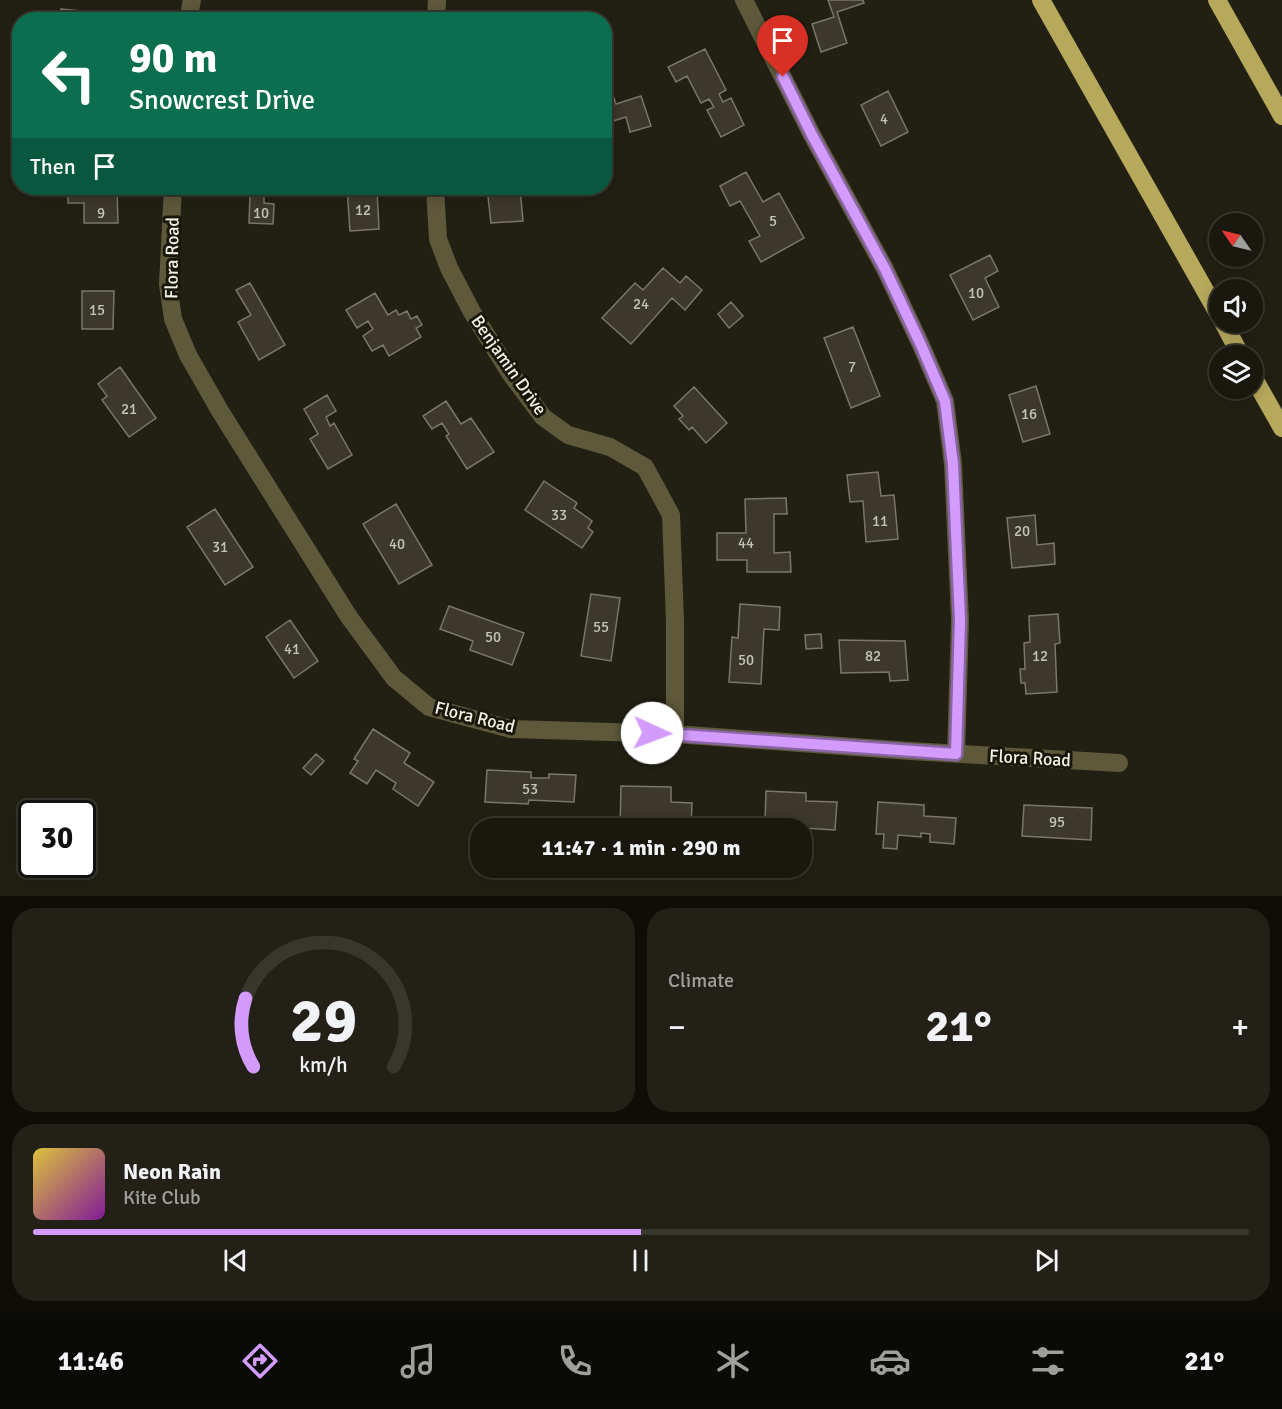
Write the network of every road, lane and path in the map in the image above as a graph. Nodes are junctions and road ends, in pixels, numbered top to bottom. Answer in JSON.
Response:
{"nodes":[{"id":1,"x":744,"y":0,"type":"edge"},
{"id":2,"x":1041,"y":0,"type":"edge"},
{"id":3,"x":1216,"y":0,"type":"edge"},
{"id":4,"x":1282,"y":116,"type":"edge"},
{"id":5,"x":173,"y":195,"type":"edge"},
{"id":6,"x":435,"y":195,"type":"edge"},
{"id":7,"x":1209,"y":298,"type":"edge"},
{"id":8,"x":1263,"y":394,"type":"edge"},
{"id":9,"x":1282,"y":428,"type":"edge"},
{"id":10,"x":675,"y":734,"type":"junction"},
{"id":11,"x":956,"y":754,"type":"junction"},
{"id":12,"x":1119,"y":763,"type":"dead end"}],
"edges":[{"from":1,"to":11,"type":"street"},
{"from":2,"to":7,"type":"highway"},
{"from":3,"to":4,"type":"highway"},
{"from":5,"to":10,"type":"street","name":"Flora Road"},
{"from":6,"to":10,"type":"street","name":"Benjamin Drive"},
{"from":8,"to":9,"type":"highway"},
{"from":10,"to":11,"type":"street","name":"Flora Road"},
{"from":11,"to":12,"type":"street","name":"Flora Road"}]}
